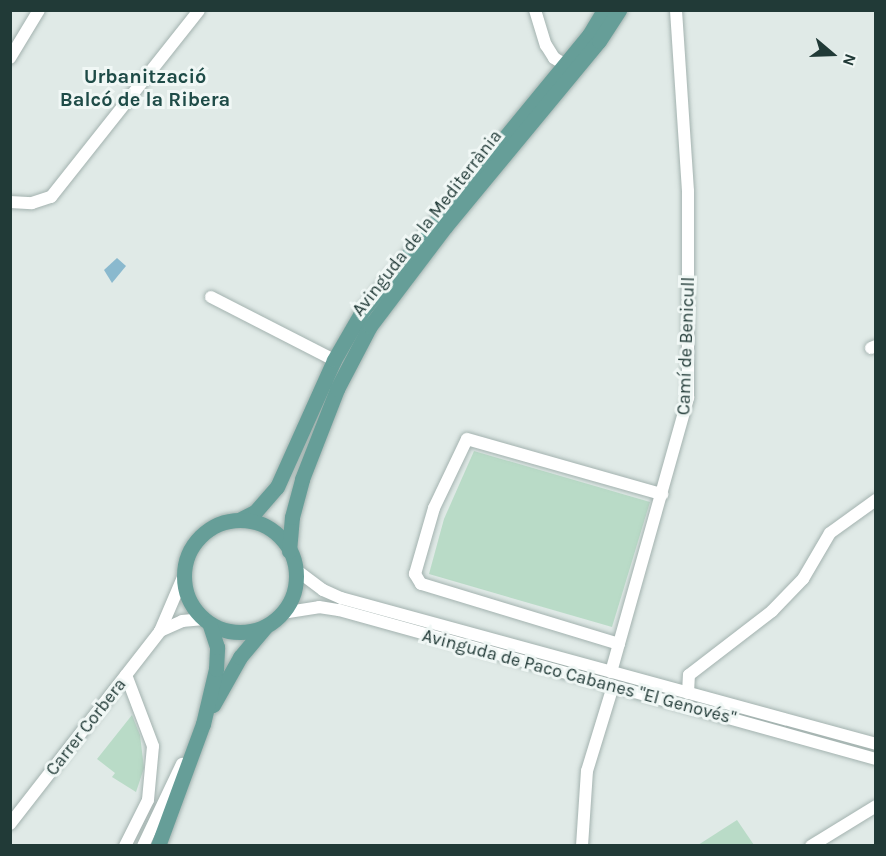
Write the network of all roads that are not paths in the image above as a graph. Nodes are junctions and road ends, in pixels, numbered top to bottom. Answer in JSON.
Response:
{"nodes":[{"id":1,"x":39,"y":10,"type":"edge"},
{"id":2,"x":199,"y":10,"type":"edge"},
{"id":3,"x":535,"y":10,"type":"edge"},
{"id":4,"x":604,"y":10,"type":"edge"},
{"id":5,"x":619,"y":10,"type":"edge"},
{"id":6,"x":676,"y":10,"type":"edge"},
{"id":7,"x":10,"y":58,"type":"edge"},
{"id":8,"x":564,"y":64,"type":"junction"},
{"id":9,"x":10,"y":202,"type":"edge"},
{"id":10,"x":211,"y":297,"type":"dead end"},
{"id":11,"x":334,"y":360,"type":"junction"},
{"id":12,"x":662,"y":494,"type":"junction"},
{"id":13,"x":876,"y":500,"type":"edge"},
{"id":14,"x":241,"y":519,"type":"junction"},
{"id":15,"x":289,"y":551,"type":"junction"},
{"id":16,"x":295,"y":569,"type":"junction"},
{"id":17,"x":184,"y":575,"type":"junction"},
{"id":18,"x":282,"y":613,"type":"junction"},
{"id":19,"x":207,"y":621,"type":"junction"},
{"id":20,"x":267,"y":625,"type":"junction"},
{"id":21,"x":160,"y":631,"type":"junction"},
{"id":22,"x":619,"y":644,"type":"junction"},
{"id":23,"x":611,"y":672,"type":"junction"},
{"id":24,"x":126,"y":675,"type":"junction"},
{"id":25,"x":613,"y":686,"type":"junction"},
{"id":26,"x":688,"y":693,"type":"junction"},
{"id":27,"x":201,"y":728,"type":"junction"},
{"id":28,"x":876,"y":744,"type":"edge"},
{"id":29,"x":876,"y":759,"type":"edge"},
{"id":30,"x":876,"y":806,"type":"edge"},
{"id":31,"x":10,"y":824,"type":"edge"},
{"id":32,"x":125,"y":846,"type":"edge"},
{"id":33,"x":143,"y":846,"type":"edge"},
{"id":34,"x":158,"y":846,"type":"edge"},
{"id":35,"x":582,"y":846,"type":"edge"},
{"id":36,"x":812,"y":846,"type":"edge"}],
"edges":[{"from":1,"to":7,"type":"street"},
{"from":2,"to":9,"type":"street"},
{"from":3,"to":8,"type":"street"},
{"from":4,"to":8,"type":"main road","name":"Avinguda de la Mediterrània"},
{"from":5,"to":15,"type":"main road","name":"Avinguda de la Mediterrània"},
{"from":6,"to":12,"type":"street","name":"Camí de Benicull"},
{"from":8,"to":11,"type":"main road","name":"Avinguda de la Mediterrània"},
{"from":10,"to":11,"type":"street"},
{"from":11,"to":14,"type":"main road","name":"Avinguda de la Mediterrània"},
{"from":12,"to":22,"type":"street","name":"Camí de Benicull"},
{"from":12,"to":22,"type":"street"},
{"from":13,"to":26,"type":"street"},
{"from":14,"to":15,"type":"main road"},
{"from":14,"to":17,"type":"main road"},
{"from":15,"to":16,"type":"main road"},
{"from":16,"to":18,"type":"main road"},
{"from":16,"to":23,"type":"street","name":"Avinguda de Paco Cabanes \"El Genovés\""},
{"from":17,"to":19,"type":"main road"},
{"from":17,"to":21,"type":"street","name":"Carrer Corbera"},
{"from":18,"to":20,"type":"main road"},
{"from":18,"to":25,"type":"street","name":"Avinguda de Paco Cabanes \"El Genovés\""},
{"from":19,"to":20,"type":"main road"},
{"from":19,"to":21,"type":"street"},
{"from":19,"to":27,"type":"main road"},
{"from":20,"to":27,"type":"main road"},
{"from":21,"to":24,"type":"street","name":"Carrer Corbera"},
{"from":22,"to":23,"type":"street","name":"Camí de Benicull"},
{"from":23,"to":26,"type":"street","name":"Avinguda de Paco Cabanes \"El Genovés\""},
{"from":24,"to":31,"type":"street","name":"Carrer Corbera"},
{"from":24,"to":32,"type":"street"},
{"from":25,"to":29,"type":"street","name":"Avinguda de Paco Cabanes \"El Genovés\""},
{"from":25,"to":35,"type":"street"},
{"from":26,"to":28,"type":"street","name":"Avinguda de Paco Cabanes \"El Genovés\""},
{"from":27,"to":33,"type":"street"},
{"from":27,"to":34,"type":"main road"},
{"from":30,"to":36,"type":"street"}]}
